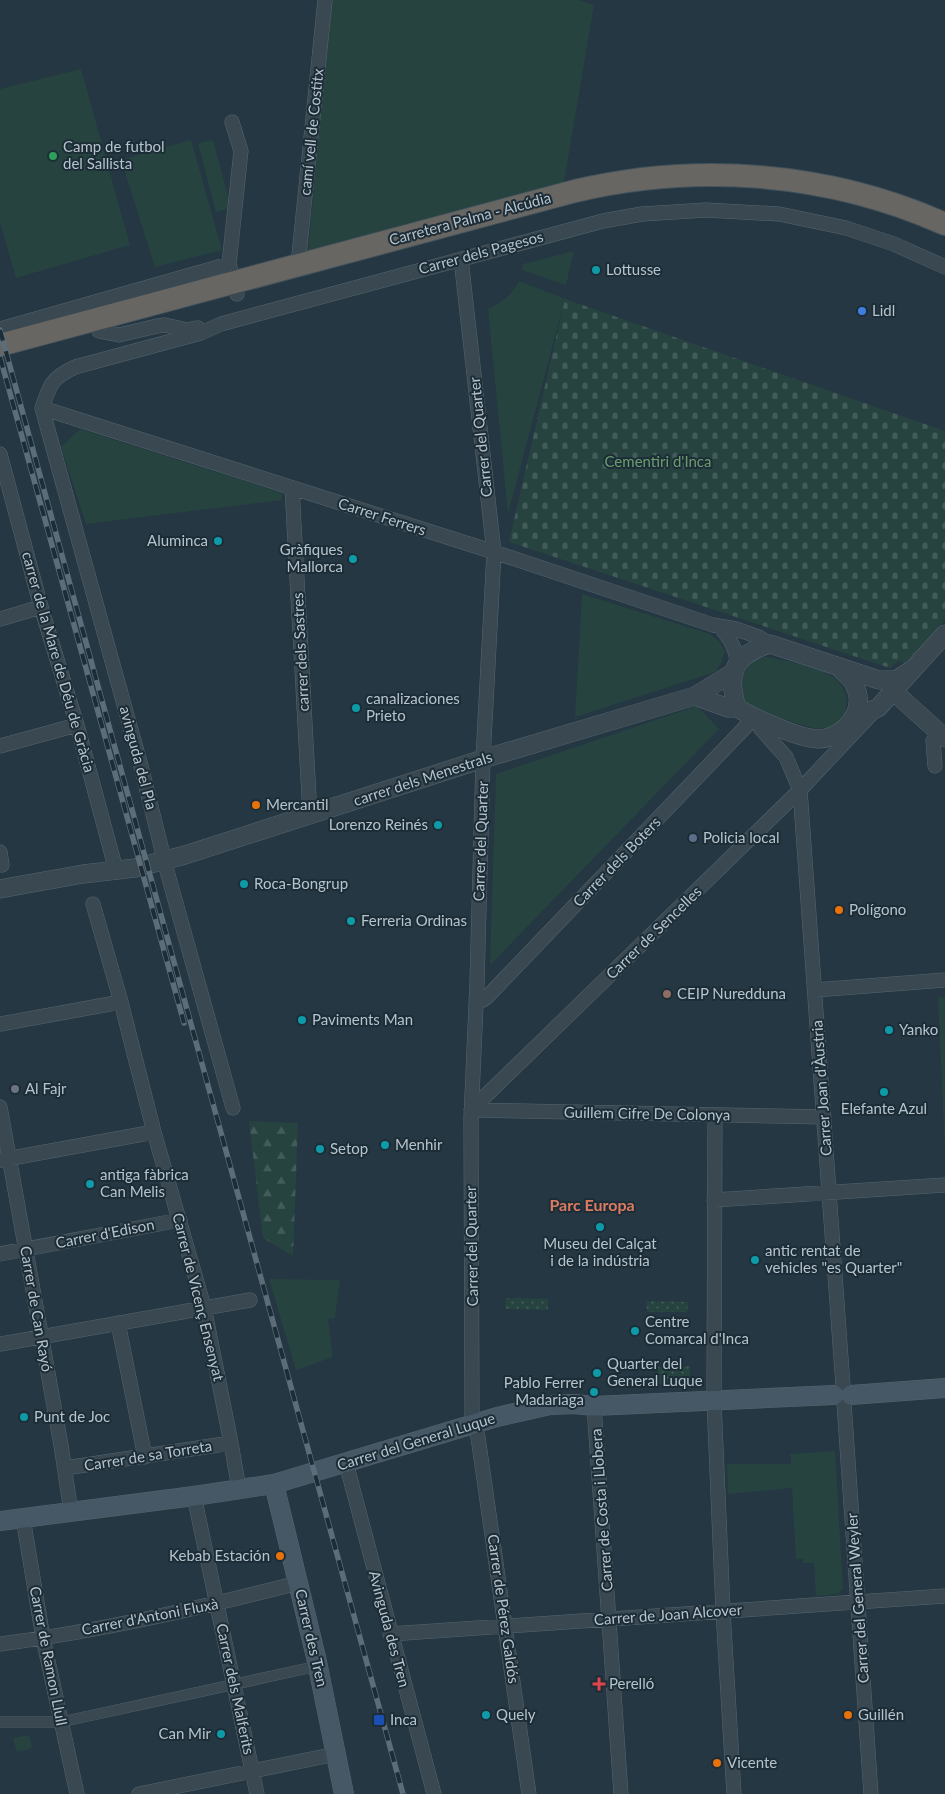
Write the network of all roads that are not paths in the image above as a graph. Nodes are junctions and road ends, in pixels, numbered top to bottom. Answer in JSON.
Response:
{"nodes":[{"id":1,"x":326,"y":0,"type":"edge"},
{"id":2,"x":232,"y":122,"type":"dead end"},
{"id":3,"x":945,"y":224,"type":"edge"},
{"id":4,"x":945,"y":238,"type":"edge"},
{"id":5,"x":461,"y":259,"type":"junction"},
{"id":6,"x":298,"y":265,"type":"junction"},
{"id":7,"x":945,"y":267,"type":"edge"},
{"id":8,"x":233,"y":280,"type":"junction"},
{"id":9,"x":218,"y":325,"type":"junction"},
{"id":10,"x":0,"y":329,"type":"edge"},
{"id":11,"x":99,"y":331,"type":"junction"},
{"id":12,"x":0,"y":345,"type":"edge"},
{"id":13,"x":0,"y":357,"type":"edge"},
{"id":14,"x":42,"y":408,"type":"junction"},
{"id":15,"x":0,"y":454,"type":"edge"},
{"id":16,"x":292,"y":488,"type":"junction"},
{"id":17,"x":6,"y":499,"type":"edge"},
{"id":18,"x":494,"y":552,"type":"junction"},
{"id":19,"x":42,"y":607,"type":"junction"},
{"id":20,"x":0,"y":619,"type":"edge"},
{"id":21,"x":721,"y":628,"type":"junction"},
{"id":22,"x":945,"y":634,"type":"edge"},
{"id":23,"x":770,"y":644,"type":"junction"},
{"id":24,"x":736,"y":667,"type":"junction"},
{"id":25,"x":839,"y":667,"type":"junction"},
{"id":26,"x":913,"y":669,"type":"junction"},
{"id":27,"x":893,"y":691,"type":"junction"},
{"id":28,"x":695,"y":696,"type":"junction"},
{"id":29,"x":737,"y":708,"type":"junction"},
{"id":30,"x":878,"y":708,"type":"junction"},
{"id":31,"x":756,"y":718,"type":"junction"},
{"id":32,"x":850,"y":721,"type":"junction"},
{"id":33,"x":77,"y":725,"type":"junction"},
{"id":34,"x":942,"y":736,"type":"edge"},
{"id":35,"x":0,"y":746,"type":"edge"},
{"id":36,"x":835,"y":754,"type":"junction"},
{"id":37,"x":483,"y":759,"type":"junction"},
{"id":38,"x":935,"y":766,"type":"dead end"},
{"id":39,"x":800,"y":790,"type":"junction"},
{"id":40,"x":310,"y":815,"type":"junction"},
{"id":41,"x":150,"y":864,"type":"junction"},
{"id":42,"x":116,"y":870,"type":"junction"},
{"id":43,"x":0,"y":889,"type":"edge"},
{"id":44,"x":93,"y":904,"type":"dead end"},
{"id":45,"x":945,"y":980,"type":"edge"},
{"id":46,"x":814,"y":990,"type":"junction"},
{"id":47,"x":476,"y":999,"type":"junction"},
{"id":48,"x":120,"y":1002,"type":"junction"},
{"id":49,"x":0,"y":1024,"type":"edge"},
{"id":50,"x":0,"y":1107,"type":"edge"},
{"id":51,"x":233,"y":1108,"type":"dead end"},
{"id":52,"x":471,"y":1110,"type":"junction"},
{"id":53,"x":716,"y":1115,"type":"junction"},
{"id":54,"x":824,"y":1118,"type":"junction"},
{"id":55,"x":154,"y":1132,"type":"junction"},
{"id":56,"x":5,"y":1160,"type":"edge"},
{"id":57,"x":945,"y":1185,"type":"edge"},
{"id":58,"x":829,"y":1193,"type":"junction"},
{"id":59,"x":714,"y":1200,"type":"junction"},
{"id":60,"x":180,"y":1220,"type":"junction"},
{"id":61,"x":25,"y":1249,"type":"junction"},
{"id":62,"x":0,"y":1254,"type":"edge"},
{"id":63,"x":250,"y":1300,"type":"dead end"},
{"id":64,"x":204,"y":1307,"type":"junction"},
{"id":65,"x":118,"y":1322,"type":"junction"},
{"id":66,"x":42,"y":1336,"type":"junction"},
{"id":67,"x":0,"y":1344,"type":"edge"},
{"id":68,"x":945,"y":1388,"type":"edge"},
{"id":69,"x":843,"y":1395,"type":"junction"},
{"id":70,"x":714,"y":1401,"type":"junction"},
{"id":71,"x":594,"y":1406,"type":"junction"},
{"id":72,"x":475,"y":1424,"type":"junction"},
{"id":73,"x":231,"y":1443,"type":"junction"},
{"id":74,"x":145,"y":1457,"type":"junction"},
{"id":75,"x":346,"y":1463,"type":"junction"},
{"id":76,"x":64,"y":1468,"type":"junction"},
{"id":77,"x":274,"y":1484,"type":"junction"},
{"id":78,"x":239,"y":1489,"type":"junction"},
{"id":79,"x":194,"y":1496,"type":"junction"},
{"id":80,"x":71,"y":1512,"type":"junction"},
{"id":81,"x":23,"y":1518,"type":"junction"},
{"id":82,"x":0,"y":1521,"type":"edge"},
{"id":83,"x":298,"y":1583,"type":"junction"},
{"id":84,"x":945,"y":1596,"type":"edge"},
{"id":85,"x":858,"y":1602,"type":"junction"},
{"id":86,"x":217,"y":1604,"type":"junction"},
{"id":87,"x":723,"y":1611,"type":"junction"},
{"id":88,"x":610,"y":1619,"type":"junction"},
{"id":89,"x":505,"y":1626,"type":"junction"},
{"id":90,"x":390,"y":1634,"type":"junction"},
{"id":91,"x":43,"y":1638,"type":"junction"},
{"id":92,"x":0,"y":1644,"type":"edge"},
{"id":93,"x":318,"y":1666,"type":"junction"},
{"id":94,"x":234,"y":1685,"type":"junction"},
{"id":95,"x":0,"y":1722,"type":"edge"},
{"id":96,"x":61,"y":1722,"type":"junction"},
{"id":97,"x":336,"y":1754,"type":"junction"},
{"id":98,"x":252,"y":1771,"type":"junction"},
{"id":99,"x":76,"y":1794,"type":"edge"},
{"id":100,"x":139,"y":1794,"type":"edge"},
{"id":101,"x":257,"y":1794,"type":"edge"},
{"id":102,"x":344,"y":1794,"type":"edge"},
{"id":103,"x":434,"y":1794,"type":"edge"},
{"id":104,"x":529,"y":1794,"type":"edge"},
{"id":105,"x":621,"y":1794,"type":"edge"},
{"id":106,"x":734,"y":1794,"type":"edge"},
{"id":107,"x":871,"y":1794,"type":"edge"}],
"edges":[{"from":1,"to":6,"type":"street","name":"camí vell de Costitx"},
{"from":2,"to":8,"type":"street"},
{"from":3,"to":6,"type":"highway","name":"Carretera Palma - Alcúdia"},
{"from":4,"to":8,"type":"highway","name":"Carretera Palma - Alcúdia"},
{"from":5,"to":7,"type":"street","name":"Carrer dels Pagesos"},
{"from":5,"to":9,"type":"street","name":"Carrer dels Pagesos"},
{"from":5,"to":18,"type":"street","name":"Carrer del Quarter"},
{"from":6,"to":8,"type":"highway","name":"Carretera Palma - Alcúdia"},
{"from":8,"to":10,"type":"street"},
{"from":8,"to":11,"type":"highway","name":"Carretera Palma - Alcúdia"},
{"from":8,"to":12,"type":"highway","name":"Carretera Palma - Alcúdia"},
{"from":9,"to":11,"type":"street"},
{"from":9,"to":14,"type":"street","name":"Carrer dels Pagesos"},
{"from":11,"to":13,"type":"highway","name":"Carretera Palma - Alcúdia"},
{"from":14,"to":16,"type":"street","name":"Carrer Ferrers"},
{"from":14,"to":41,"type":"street","name":"avinguda del Pla"},
{"from":15,"to":17,"type":"street","name":"carrer de la Mare de Déu de Gràcia"},
{"from":16,"to":18,"type":"street","name":"Carrer Ferrers"},
{"from":16,"to":40,"type":"street","name":"carrer dels Sastres"},
{"from":17,"to":19,"type":"street","name":"carrer de la Mare de Déu de Gràcia"},
{"from":18,"to":21,"type":"street","name":"Carrer Ferrers"},
{"from":18,"to":37,"type":"street","name":"Carrer del Quarter"},
{"from":19,"to":20,"type":"street"},
{"from":19,"to":33,"type":"street","name":"carrer de la Mare de Déu de Gràcia"},
{"from":21,"to":23,"type":"street","name":"Carrer Ferrers"},
{"from":21,"to":24,"type":"street"},
{"from":22,"to":26,"type":"street","name":"Carrer de Sencelles"},
{"from":23,"to":24,"type":"street"},
{"from":23,"to":25,"type":"street"},
{"from":24,"to":28,"type":"street","name":"carrer dels Menestrals"},
{"from":24,"to":29,"type":"street"},
{"from":25,"to":26,"type":"street"},
{"from":25,"to":32,"type":"street"},
{"from":26,"to":27,"type":"street","name":"Carrer de Sencelles"},
{"from":27,"to":30,"type":"street","name":"Carrer de Sencelles"},
{"from":27,"to":34,"type":"street"},
{"from":28,"to":29,"type":"street"},
{"from":28,"to":37,"type":"street","name":"carrer dels Menestrals"},
{"from":29,"to":31,"type":"street"},
{"from":30,"to":32,"type":"street"},
{"from":30,"to":36,"type":"street","name":"Carrer de Sencelles"},
{"from":31,"to":32,"type":"street"},
{"from":31,"to":39,"type":"street","name":"Carrer Joan d'Àustria"},
{"from":31,"to":47,"type":"street","name":"Carrer dels Boters"},
{"from":32,"to":36,"type":"street","name":"Carrer de Sencelles"},
{"from":33,"to":35,"type":"street"},
{"from":33,"to":42,"type":"street","name":"carrer de la Mare de Déu de Gràcia"},
{"from":34,"to":38,"type":"street"},
{"from":36,"to":39,"type":"street","name":"Carrer de Sencelles"},
{"from":37,"to":40,"type":"street","name":"carrer dels Menestrals"},
{"from":37,"to":47,"type":"street","name":"Carrer del Quarter"},
{"from":39,"to":46,"type":"street","name":"Carrer Joan d'Àustria"},
{"from":39,"to":52,"type":"street","name":"Carrer de Sencelles"},
{"from":40,"to":41,"type":"street","name":"carrer dels Menestrals"},
{"from":41,"to":42,"type":"street","name":"carrer dels Menestrals"},
{"from":41,"to":51,"type":"street","name":"avinguda del Pla"},
{"from":42,"to":43,"type":"street","name":"carrer dels Menestrals"},
{"from":44,"to":48,"type":"street","name":"Carrer de Vicenç Ensenyat"},
{"from":45,"to":46,"type":"street"},
{"from":46,"to":54,"type":"street","name":"Carrer Joan d'Àustria"},
{"from":47,"to":52,"type":"street","name":"Carrer del Quarter"},
{"from":48,"to":49,"type":"street"},
{"from":48,"to":55,"type":"street","name":"Carrer de Vicenç Ensenyat"},
{"from":50,"to":56,"type":"street","name":"Carrer de Can Rayó"},
{"from":52,"to":53,"type":"street","name":"Guillem Cifre De Colonya"},
{"from":52,"to":72,"type":"street","name":"Carrer del Quarter"},
{"from":53,"to":54,"type":"street","name":"Guillem Cifre De Colonya"},
{"from":53,"to":59,"type":"street"},
{"from":54,"to":58,"type":"street","name":"Carrer Joan d'Àustria"},
{"from":55,"to":56,"type":"street"},
{"from":55,"to":60,"type":"street","name":"Carrer de Vicenç Ensenyat"},
{"from":56,"to":61,"type":"street","name":"Carrer de Can Rayó"},
{"from":57,"to":58,"type":"street"},
{"from":58,"to":59,"type":"street"},
{"from":58,"to":69,"type":"street","name":"Carrer Joan d'Àustria"},
{"from":59,"to":70,"type":"street"},
{"from":60,"to":61,"type":"street","name":"Carrer d'Edison"},
{"from":60,"to":64,"type":"street","name":"Carrer de Vicenç Ensenyat"},
{"from":61,"to":62,"type":"street","name":"Carrer d'Edison"},
{"from":61,"to":66,"type":"street","name":"Carrer de Can Rayó"},
{"from":63,"to":64,"type":"street"},
{"from":64,"to":65,"type":"street"},
{"from":64,"to":73,"type":"street","name":"Carrer de Vicenç Ensenyat"},
{"from":65,"to":66,"type":"street"},
{"from":65,"to":74,"type":"street"},
{"from":66,"to":67,"type":"street"},
{"from":66,"to":76,"type":"street","name":"Carrer de Can Rayó"},
{"from":68,"to":69,"type":"main road","name":"Carrer del General Luque"},
{"from":69,"to":70,"type":"main road","name":"Carrer del General Luque"},
{"from":69,"to":85,"type":"street","name":"Carrer del General Weyler"},
{"from":70,"to":71,"type":"main road","name":"Carrer del General Luque"},
{"from":70,"to":87,"type":"street"},
{"from":71,"to":72,"type":"main road","name":"Carrer del General Luque"},
{"from":71,"to":88,"type":"street","name":"Carrer de Costa i Llobera"},
{"from":72,"to":75,"type":"main road","name":"Carrer del General Luque"},
{"from":72,"to":89,"type":"street","name":"Carrer de Pérez Galdós"},
{"from":73,"to":74,"type":"street","name":"Carrer de sa Torreta"},
{"from":73,"to":78,"type":"street","name":"Carrer de Vicenç Ensenyat"},
{"from":74,"to":76,"type":"street","name":"Carrer de sa Torreta"},
{"from":75,"to":77,"type":"main road","name":"Carrer del General Luque"},
{"from":75,"to":90,"type":"street","name":"Avinguda des Tren"},
{"from":76,"to":80,"type":"street","name":"Carrer de Can Rayó"},
{"from":77,"to":78,"type":"main road","name":"Carrer del General Luque"},
{"from":77,"to":83,"type":"main road","name":"Carrer des Tren"},
{"from":78,"to":79,"type":"main road","name":"Carrer del General Luque"},
{"from":79,"to":80,"type":"main road","name":"Carrer del General Luque"},
{"from":79,"to":86,"type":"street","name":"Carrer dels Malferits"},
{"from":80,"to":81,"type":"main road","name":"Carrer del General Luque"},
{"from":81,"to":82,"type":"main road","name":"Carrer del General Luque"},
{"from":81,"to":91,"type":"street","name":"Carrer de Ramon Llull"},
{"from":83,"to":86,"type":"street","name":"Carrer d'Antoni Fluxà"},
{"from":83,"to":93,"type":"main road","name":"Carrer des Tren"},
{"from":84,"to":85,"type":"street","name":"Carrer de Joan Alcover"},
{"from":85,"to":87,"type":"street","name":"Carrer de Joan Alcover"},
{"from":85,"to":107,"type":"street","name":"Carrer del General Weyler"},
{"from":86,"to":91,"type":"street","name":"Carrer d'Antoni Fluxà"},
{"from":86,"to":94,"type":"street","name":"Carrer dels Malferits"},
{"from":87,"to":88,"type":"street","name":"Carrer de Joan Alcover"},
{"from":87,"to":106,"type":"street"},
{"from":88,"to":89,"type":"street","name":"Carrer de Joan Alcover"},
{"from":88,"to":105,"type":"street","name":"Carrer de Costa i Llobera"},
{"from":89,"to":90,"type":"street","name":"Carrer de Joan Alcover"},
{"from":89,"to":104,"type":"street","name":"Carrer de Pérez Galdós"},
{"from":90,"to":103,"type":"street","name":"Avinguda des Tren"},
{"from":91,"to":92,"type":"street","name":"Carrer d'Antoni Fluxà"},
{"from":91,"to":96,"type":"street","name":"Carrer de Ramon Llull"},
{"from":93,"to":94,"type":"street"},
{"from":93,"to":97,"type":"main road","name":"Carrer des Tren"},
{"from":94,"to":96,"type":"street"},
{"from":94,"to":98,"type":"street","name":"Carrer dels Malferits"},
{"from":95,"to":96,"type":"street"},
{"from":96,"to":99,"type":"street","name":"Carrer de Ramon Llull"},
{"from":97,"to":98,"type":"street"},
{"from":97,"to":102,"type":"main road","name":"Carrer des Tren"},
{"from":98,"to":100,"type":"street"},
{"from":98,"to":101,"type":"street","name":"Carrer dels Malferits"}]}
